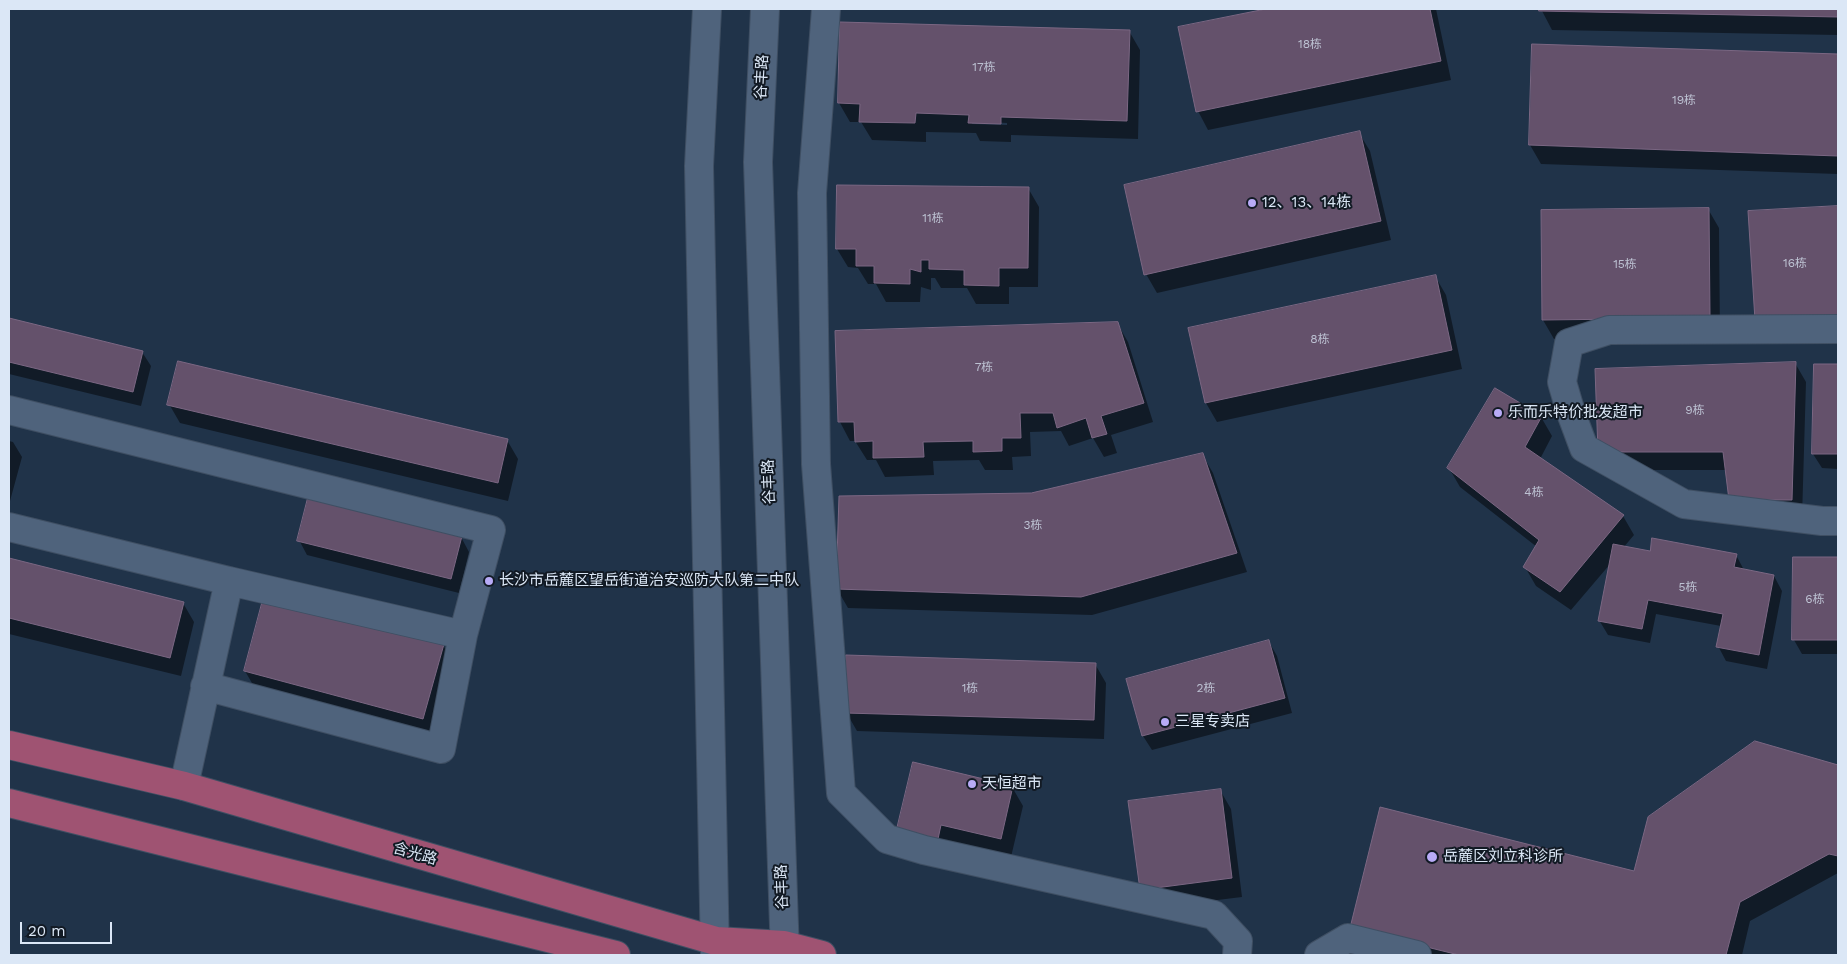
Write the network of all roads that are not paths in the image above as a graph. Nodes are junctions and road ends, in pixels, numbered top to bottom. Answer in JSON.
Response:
{"nodes":[{"id":1,"x":707,"y":9,"type":"edge"},
{"id":2,"x":765,"y":9,"type":"edge"},
{"id":3,"x":826,"y":9,"type":"edge"},
{"id":4,"x":1838,"y":329,"type":"edge"},
{"id":5,"x":9,"y":410,"type":"edge"},
{"id":6,"x":1838,"y":521,"type":"edge"},
{"id":7,"x":9,"y":526,"type":"edge"},
{"id":8,"x":229,"y":581,"type":"junction"},
{"id":9,"x":463,"y":635,"type":"junction"},
{"id":10,"x":205,"y":686,"type":"junction"},
{"id":11,"x":9,"y":744,"type":"edge"},
{"id":12,"x":184,"y":786,"type":"junction"},
{"id":13,"x":9,"y":802,"type":"edge"},
{"id":14,"x":715,"y":948,"type":"edge"},
{"id":15,"x":785,"y":950,"type":"edge"},
{"id":16,"x":616,"y":955,"type":"edge"},
{"id":17,"x":822,"y":955,"type":"edge"},
{"id":18,"x":1237,"y":955,"type":"edge"},
{"id":19,"x":1319,"y":955,"type":"edge"},
{"id":20,"x":1417,"y":955,"type":"edge"}],
"edges":[{"from":1,"to":14,"type":"street"},
{"from":2,"to":15,"type":"street","name":"谷丰路"},
{"from":3,"to":18,"type":"street"},
{"from":4,"to":6,"type":"street"},
{"from":5,"to":9,"type":"street"},
{"from":7,"to":8,"type":"street"},
{"from":8,"to":9,"type":"street"},
{"from":8,"to":10,"type":"street"},
{"from":9,"to":10,"type":"street"},
{"from":10,"to":12,"type":"street"},
{"from":11,"to":12,"type":"main road","name":"含光路"},
{"from":12,"to":14,"type":"main road","name":"含光路"},
{"from":13,"to":16,"type":"main road"},
{"from":14,"to":15,"type":"main road","name":"含光路"},
{"from":15,"to":17,"type":"main road","name":"含光路"},
{"from":19,"to":20,"type":"street"}]}
